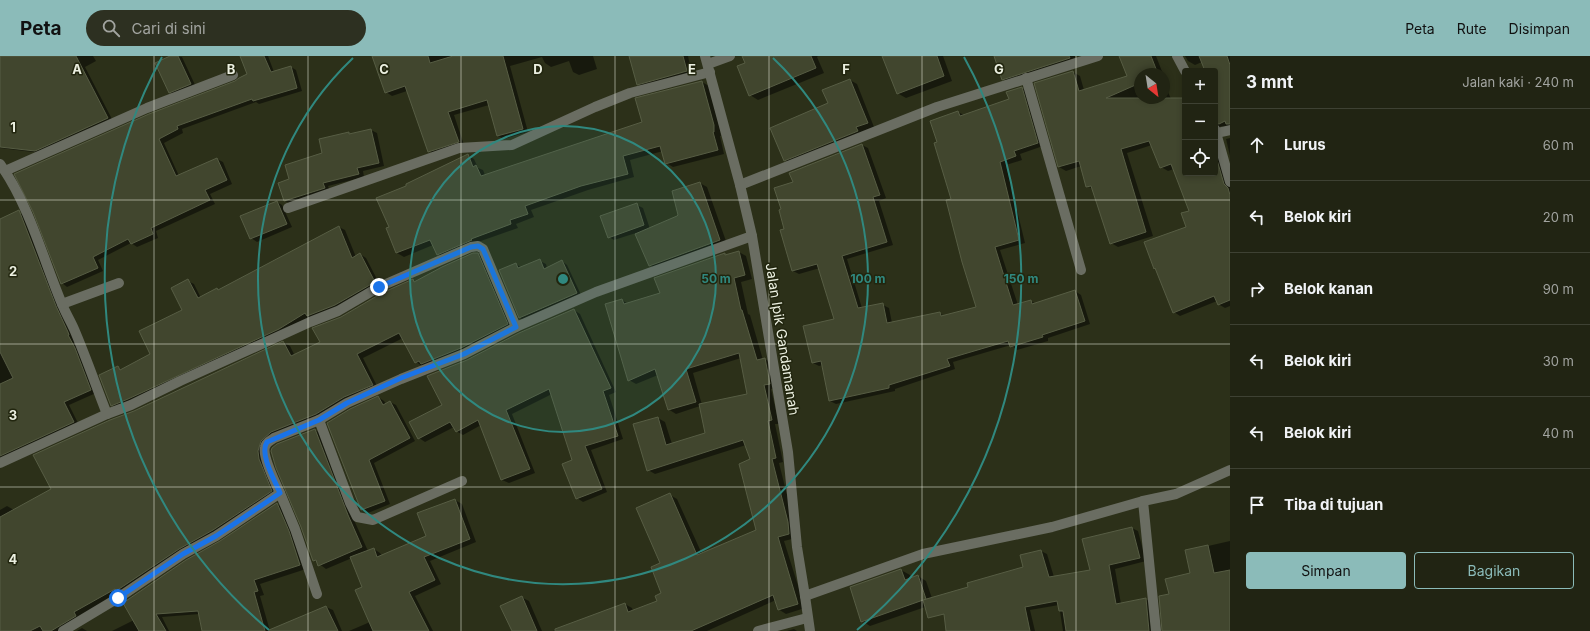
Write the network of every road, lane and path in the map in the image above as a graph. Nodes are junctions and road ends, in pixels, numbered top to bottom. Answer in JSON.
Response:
{"nodes":[{"id":1,"x":730,"y":56,"type":"edge"},
{"id":2,"x":1098,"y":56,"type":"edge"},
{"id":3,"x":1177,"y":56,"type":"edge"},
{"id":4,"x":708,"y":64,"type":"edge"},
{"id":5,"x":1184,"y":68,"type":"edge"},
{"id":6,"x":233,"y":75,"type":"dead end"},
{"id":7,"x":1026,"y":78,"type":"junction"},
{"id":8,"x":1230,"y":130,"type":"edge"},
{"id":9,"x":1218,"y":131,"type":"edge"},
{"id":10,"x":1218,"y":138,"type":"edge"},
{"id":11,"x":3,"y":168,"type":"edge"},
{"id":12,"x":1230,"y":182,"type":"edge"},
{"id":13,"x":740,"y":185,"type":"junction"},
{"id":14,"x":288,"y":208,"type":"dead end"},
{"id":15,"x":752,"y":236,"type":"junction"},
{"id":16,"x":1080,"y":270,"type":"dead end"},
{"id":17,"x":119,"y":283,"type":"dead end"},
{"id":18,"x":62,"y":304,"type":"junction"},
{"id":19,"x":516,"y":327,"type":"junction"},
{"id":20,"x":107,"y":414,"type":"junction"},
{"id":21,"x":319,"y":420,"type":"junction"},
{"id":22,"x":0,"y":463,"type":"edge"},
{"id":23,"x":1230,"y":470,"type":"edge"},
{"id":24,"x":462,"y":481,"type":"dead end"},
{"id":25,"x":280,"y":493,"type":"junction"},
{"id":26,"x":1143,"y":501,"type":"junction"},
{"id":27,"x":317,"y":594,"type":"dead end"},
{"id":28,"x":806,"y":596,"type":"junction"},
{"id":29,"x":807,"y":618,"type":"junction"},
{"id":30,"x":63,"y":631,"type":"edge"},
{"id":31,"x":758,"y":631,"type":"edge"},
{"id":32,"x":810,"y":631,"type":"edge"},
{"id":33,"x":1156,"y":631,"type":"edge"}],
"edges":[{"from":1,"to":4,"type":"street"},
{"from":2,"to":7,"type":"street"},
{"from":3,"to":5,"type":"street"},
{"from":4,"to":13,"type":"street","name":"Jalan Ipik Gandamanah"},
{"from":4,"to":14,"type":"street"},
{"from":6,"to":11,"type":"street"},
{"from":7,"to":13,"type":"street"},
{"from":7,"to":16,"type":"street"},
{"from":8,"to":9,"type":"street"},
{"from":10,"to":12,"type":"street"},
{"from":11,"to":18,"type":"street"},
{"from":13,"to":15,"type":"street","name":"Jalan Ipik Gandamanah"},
{"from":15,"to":19,"type":"street"},
{"from":15,"to":28,"type":"street","name":"Jalan Ipik Gandamanah"},
{"from":17,"to":18,"type":"street"},
{"from":18,"to":20,"type":"street"},
{"from":19,"to":20,"type":"street"},
{"from":19,"to":21,"type":"street"},
{"from":20,"to":22,"type":"street"},
{"from":21,"to":24,"type":"street"},
{"from":21,"to":25,"type":"street"},
{"from":23,"to":26,"type":"street"},
{"from":25,"to":27,"type":"street"},
{"from":25,"to":30,"type":"street"},
{"from":26,"to":28,"type":"street"},
{"from":26,"to":33,"type":"street"},
{"from":28,"to":29,"type":"street","name":"Jalan Ipik Gandamanah"},
{"from":29,"to":31,"type":"street"},
{"from":29,"to":32,"type":"street","name":"Jalan Ipik Gandamanah"}]}
